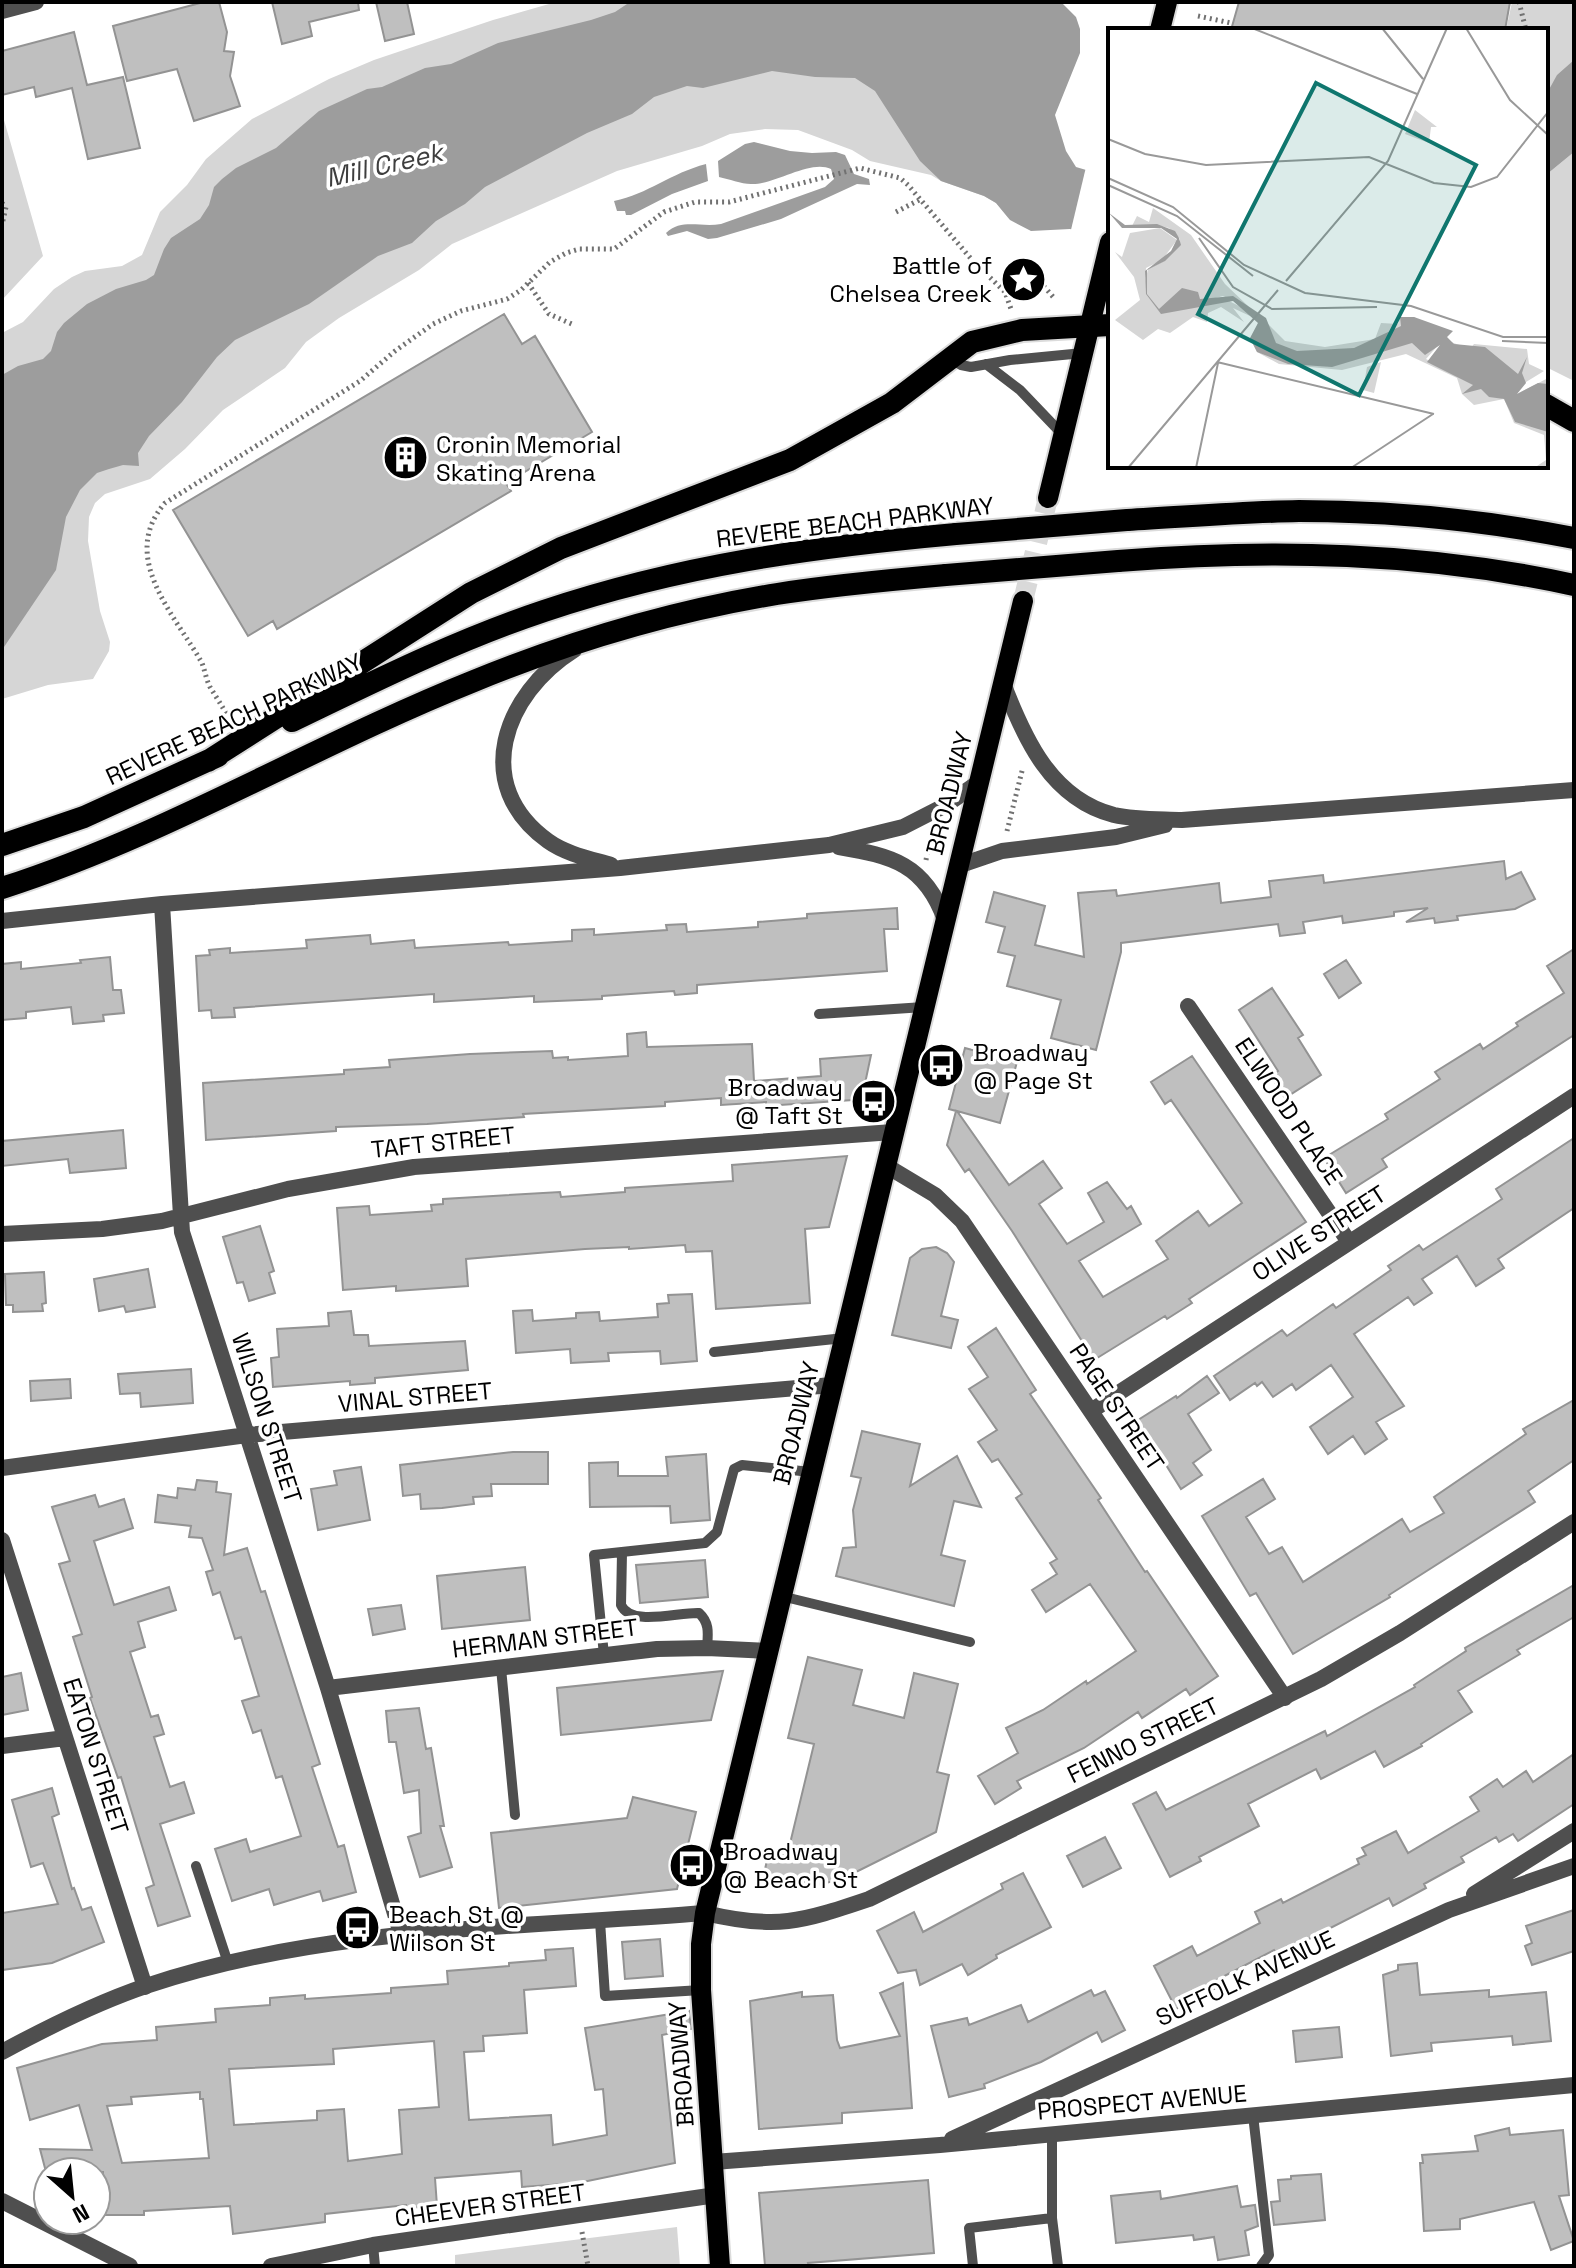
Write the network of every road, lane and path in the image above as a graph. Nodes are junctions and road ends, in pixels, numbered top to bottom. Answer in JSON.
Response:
{"nodes":[{"id":1,"x":36,"y":2,"type":"edge"},
{"id":2,"x":1167,"y":2,"type":"edge"},
{"id":3,"x":1519,"y":2,"type":"edge"},
{"id":4,"x":2,"y":11,"type":"edge"},
{"id":5,"x":1198,"y":16,"type":"dead end"},
{"id":6,"x":1231,"y":23,"type":"dead end"},
{"id":7,"x":1160,"y":28,"type":"edge"},
{"id":8,"x":1526,"y":28,"type":"edge"},
{"id":9,"x":921,"y":199,"type":"junction"},
{"id":10,"x":2,"y":203,"type":"edge"},
{"id":11,"x":896,"y":212,"type":"dead end"},
{"id":12,"x":2,"y":225,"type":"edge"},
{"id":13,"x":1108,"y":251,"type":"edge"},
{"id":14,"x":528,"y":283,"type":"junction"},
{"id":15,"x":1005,"y":292,"type":"junction"},
{"id":16,"x":1028,"y":292,"type":"junction"},
{"id":17,"x":1054,"y":298,"type":"dead end"},
{"id":18,"x":1030,"y":307,"type":"dead end"},
{"id":19,"x":1011,"y":309,"type":"dead end"},
{"id":20,"x":574,"y":325,"type":"dead end"},
{"id":21,"x":1100,"y":326,"type":"edge"},
{"id":22,"x":1083,"y":353,"type":"junction"},
{"id":23,"x":949,"y":358,"type":"junction"},
{"id":24,"x":986,"y":364,"type":"junction"},
{"id":25,"x":1548,"y":406,"type":"edge"},
{"id":26,"x":1574,"y":421,"type":"edge"},
{"id":27,"x":1063,"y":435,"type":"junction"},
{"id":28,"x":1048,"y":498,"type":"tunnel mouth"},
{"id":29,"x":1574,"y":538,"type":"edge"},
{"id":30,"x":1530,"y":576,"type":"junction"},
{"id":31,"x":1574,"y":585,"type":"edge"},
{"id":32,"x":1574,"y":594,"type":"edge"},
{"id":33,"x":1023,"y":601,"type":"tunnel mouth"},
{"id":34,"x":603,"y":635,"type":"junction"},
{"id":35,"x":1003,"y":683,"type":"junction"},
{"id":36,"x":229,"y":719,"type":"dead end"},
{"id":37,"x":208,"y":761,"type":"junction"},
{"id":38,"x":1024,"y":762,"type":"dead end"},
{"id":39,"x":979,"y":782,"type":"junction"},
{"id":40,"x":1574,"y":790,"type":"edge"},
{"id":41,"x":1182,"y":820,"type":"junction"},
{"id":42,"x":932,"y":829,"type":"dead end"},
{"id":43,"x":1006,"y":835,"type":"dead end"},
{"id":44,"x":2,"y":845,"type":"edge"},
{"id":45,"x":829,"y":845,"type":"junction"},
{"id":46,"x":925,"y":863,"type":"dead end"},
{"id":47,"x":958,"y":866,"type":"junction"},
{"id":48,"x":620,"y":868,"type":"junction"},
{"id":49,"x":2,"y":888,"type":"edge"},
{"id":50,"x":162,"y":904,"type":"junction"},
{"id":51,"x":945,"y":920,"type":"junction"},
{"id":52,"x":2,"y":921,"type":"edge"},
{"id":53,"x":1188,"y":1006,"type":"dead end"},
{"id":54,"x":924,"y":1007,"type":"junction"},
{"id":55,"x":819,"y":1014,"type":"dead end"},
{"id":56,"x":1574,"y":1096,"type":"edge"},
{"id":57,"x":893,"y":1132,"type":"junction"},
{"id":58,"x":885,"y":1165,"type":"junction"},
{"id":59,"x":180,"y":1218,"type":"junction"},
{"id":60,"x":2,"y":1234,"type":"edge"},
{"id":61,"x":1349,"y":1242,"type":"junction"},
{"id":62,"x":844,"y":1338,"type":"junction"},
{"id":63,"x":714,"y":1352,"type":"dead end"},
{"id":64,"x":832,"y":1385,"type":"junction"},
{"id":65,"x":1091,"y":1411,"type":"junction"},
{"id":66,"x":247,"y":1435,"type":"junction"},
{"id":67,"x":2,"y":1468,"type":"edge"},
{"id":68,"x":811,"y":1472,"type":"junction"},
{"id":69,"x":1574,"y":1522,"type":"edge"},
{"id":70,"x":2,"y":1540,"type":"edge"},
{"id":71,"x":622,"y":1553,"type":"junction"},
{"id":72,"x":781,"y":1596,"type":"junction"},
{"id":73,"x":970,"y":1642,"type":"dead end"},
{"id":74,"x":707,"y":1648,"type":"junction"},
{"id":75,"x":768,"y":1651,"type":"junction"},
{"id":76,"x":604,"y":1655,"type":"junction"},
{"id":77,"x":501,"y":1668,"type":"junction"},
{"id":78,"x":328,"y":1688,"type":"junction"},
{"id":79,"x":1285,"y":1698,"type":"junction"},
{"id":80,"x":65,"y":1738,"type":"junction"},
{"id":81,"x":2,"y":1746,"type":"edge"},
{"id":82,"x":515,"y":1815,"type":"dead end"},
{"id":83,"x":1574,"y":1831,"type":"edge"},
{"id":84,"x":196,"y":1866,"type":"dead end"},
{"id":85,"x":1574,"y":1866,"type":"edge"},
{"id":86,"x":1449,"y":1910,"type":"junction"},
{"id":87,"x":705,"y":1913,"type":"junction"},
{"id":88,"x":600,"y":1921,"type":"junction"},
{"id":89,"x":401,"y":1934,"type":"junction"},
{"id":90,"x":228,"y":1963,"type":"junction"},
{"id":91,"x":145,"y":1987,"type":"junction"},
{"id":92,"x":701,"y":1990,"type":"junction"},
{"id":93,"x":2,"y":2052,"type":"edge"},
{"id":94,"x":1574,"y":2085,"type":"edge"},
{"id":95,"x":1253,"y":2115,"type":"junction"},
{"id":96,"x":1052,"y":2134,"type":"junction"},
{"id":97,"x":940,"y":2145,"type":"junction"},
{"id":98,"x":713,"y":2162,"type":"junction"},
{"id":99,"x":716,"y":2195,"type":"junction"},
{"id":100,"x":2,"y":2201,"type":"edge"},
{"id":101,"x":579,"y":2216,"type":"junction"},
{"id":102,"x":1052,"y":2218,"type":"junction"},
{"id":103,"x":373,"y":2245,"type":"junction"},
{"id":104,"x":130,"y":2266,"type":"edge"},
{"id":105,"x":271,"y":2266,"type":"edge"},
{"id":106,"x":375,"y":2266,"type":"edge"},
{"id":107,"x":588,"y":2266,"type":"edge"},
{"id":108,"x":720,"y":2266,"type":"edge"},
{"id":109,"x":973,"y":2266,"type":"edge"},
{"id":110,"x":1058,"y":2266,"type":"edge"},
{"id":111,"x":1261,"y":2266,"type":"edge"}],
"edges":[{"from":1,"to":4,"type":"street"},
{"from":2,"to":7,"type":"main road"},
{"from":3,"to":8,"type":"path"},
{"from":5,"to":6,"type":"path"},
{"from":9,"to":11,"type":"path"},
{"from":9,"to":14,"type":"path"},
{"from":9,"to":15,"type":"path"},
{"from":10,"to":12,"type":"path"},
{"from":13,"to":21,"type":"main road"},
{"from":14,"to":20,"type":"path"},
{"from":14,"to":36,"type":"path"},
{"from":15,"to":16,"type":"path"},
{"from":15,"to":19,"type":"path"},
{"from":16,"to":17,"type":"path"},
{"from":16,"to":18,"type":"path"},
{"from":21,"to":22,"type":"main road"},
{"from":21,"to":23,"type":"highway"},
{"from":22,"to":24,"type":"lane"},
{"from":22,"to":27,"type":"main road"},
{"from":23,"to":24,"type":"lane"},
{"from":23,"to":37,"type":"highway"},
{"from":24,"to":27,"type":"lane"},
{"from":25,"to":26,"type":"highway"},
{"from":27,"to":28,"type":"main road"},
{"from":29,"to":37,"type":"highway","name":"REVERE BEACH PARKWAY","bridge":true},
{"from":30,"to":31,"type":"highway"},
{"from":30,"to":32,"type":"street"},
{"from":30,"to":34,"type":"highway","bridge":true},
{"from":33,"to":35,"type":"main road","name":"BROADWAY"},
{"from":34,"to":48,"type":"street"},
{"from":34,"to":49,"type":"highway"},
{"from":35,"to":39,"type":"main road","name":"BROADWAY"},
{"from":35,"to":41,"type":"street"},
{"from":37,"to":44,"type":"highway","name":"REVERE BEACH PARKWAY"},
{"from":38,"to":43,"type":"path"},
{"from":39,"to":45,"type":"street"},
{"from":39,"to":47,"type":"main road","name":"BROADWAY"},
{"from":40,"to":41,"type":"street"},
{"from":41,"to":47,"type":"street"},
{"from":42,"to":46,"type":"path"},
{"from":45,"to":48,"type":"street"},
{"from":45,"to":51,"type":"street"},
{"from":47,"to":51,"type":"main road","name":"BROADWAY"},
{"from":48,"to":50,"type":"street"},
{"from":50,"to":52,"type":"street"},
{"from":50,"to":59,"type":"street","name":"WILSON STREET"},
{"from":51,"to":54,"type":"main road","name":"BROADWAY"},
{"from":53,"to":61,"type":"street","name":"ELWOOD PLACE"},
{"from":54,"to":55,"type":"lane"},
{"from":54,"to":57,"type":"main road","name":"BROADWAY"},
{"from":56,"to":61,"type":"street","name":"OLIVE STREET"},
{"from":57,"to":58,"type":"main road","name":"BROADWAY"},
{"from":57,"to":59,"type":"street","name":"TAFT STREET"},
{"from":58,"to":62,"type":"main road","name":"BROADWAY"},
{"from":58,"to":65,"type":"street","name":"PAGE STREET"},
{"from":59,"to":60,"type":"street","name":"TAFT STREET"},
{"from":59,"to":66,"type":"street","name":"WILSON STREET"},
{"from":61,"to":65,"type":"street","name":"OLIVE STREET"},
{"from":62,"to":63,"type":"lane"},
{"from":62,"to":64,"type":"main road","name":"BROADWAY"},
{"from":64,"to":66,"type":"street","name":"VINAL STREET"},
{"from":64,"to":68,"type":"main road","name":"BROADWAY"},
{"from":65,"to":79,"type":"street","name":"PAGE STREET"},
{"from":66,"to":67,"type":"street","name":"VINAL STREET"},
{"from":66,"to":78,"type":"street","name":"WILSON STREET"},
{"from":68,"to":71,"type":"lane"},
{"from":68,"to":72,"type":"main road","name":"BROADWAY"},
{"from":69,"to":79,"type":"street","name":"FENNO STREET"},
{"from":70,"to":80,"type":"street","name":"EATON STREET"},
{"from":71,"to":74,"type":"lane"},
{"from":71,"to":76,"type":"lane"},
{"from":72,"to":73,"type":"lane"},
{"from":72,"to":75,"type":"main road","name":"BROADWAY"},
{"from":74,"to":75,"type":"street","name":"HERMAN STREET"},
{"from":74,"to":76,"type":"street","name":"HERMAN STREET"},
{"from":75,"to":87,"type":"main road","name":"BROADWAY"},
{"from":76,"to":77,"type":"street","name":"HERMAN STREET"},
{"from":77,"to":78,"type":"street","name":"HERMAN STREET"},
{"from":77,"to":82,"type":"lane"},
{"from":78,"to":89,"type":"street","name":"WILSON STREET"},
{"from":79,"to":87,"type":"street","name":"FENNO STREET"},
{"from":80,"to":81,"type":"street"},
{"from":80,"to":91,"type":"street","name":"EATON STREET"},
{"from":83,"to":86,"type":"street"},
{"from":84,"to":90,"type":"lane"},
{"from":85,"to":86,"type":"street","name":"SUFFOLK AVENUE"},
{"from":86,"to":97,"type":"street","name":"SUFFOLK AVENUE"},
{"from":87,"to":88,"type":"street","name":"FENNO STREET"},
{"from":87,"to":92,"type":"main road","name":"BROADWAY"},
{"from":88,"to":89,"type":"street","name":"FENNO STREET"},
{"from":88,"to":92,"type":"lane"},
{"from":89,"to":90,"type":"street","name":"FENNO STREET"},
{"from":90,"to":91,"type":"street","name":"FENNO STREET"},
{"from":91,"to":93,"type":"street","name":"FENNO STREET"},
{"from":92,"to":98,"type":"main road","name":"BROADWAY"},
{"from":94,"to":95,"type":"street","name":"PROSPECT AVENUE"},
{"from":95,"to":96,"type":"street","name":"PROSPECT AVENUE"},
{"from":95,"to":111,"type":"lane"},
{"from":96,"to":97,"type":"street","name":"PROSPECT AVENUE"},
{"from":96,"to":102,"type":"lane"},
{"from":97,"to":98,"type":"street","name":"PROSPECT AVENUE"},
{"from":98,"to":99,"type":"main road","name":"BROADWAY"},
{"from":99,"to":101,"type":"street","name":"CHEEVER STREET"},
{"from":99,"to":108,"type":"main road","name":"BROADWAY"},
{"from":100,"to":104,"type":"street"},
{"from":101,"to":103,"type":"street","name":"CHEEVER STREET"},
{"from":101,"to":107,"type":"path"},
{"from":102,"to":109,"type":"lane"},
{"from":102,"to":110,"type":"lane"},
{"from":103,"to":105,"type":"street","name":"CHEEVER STREET"},
{"from":103,"to":106,"type":"lane"}]}
